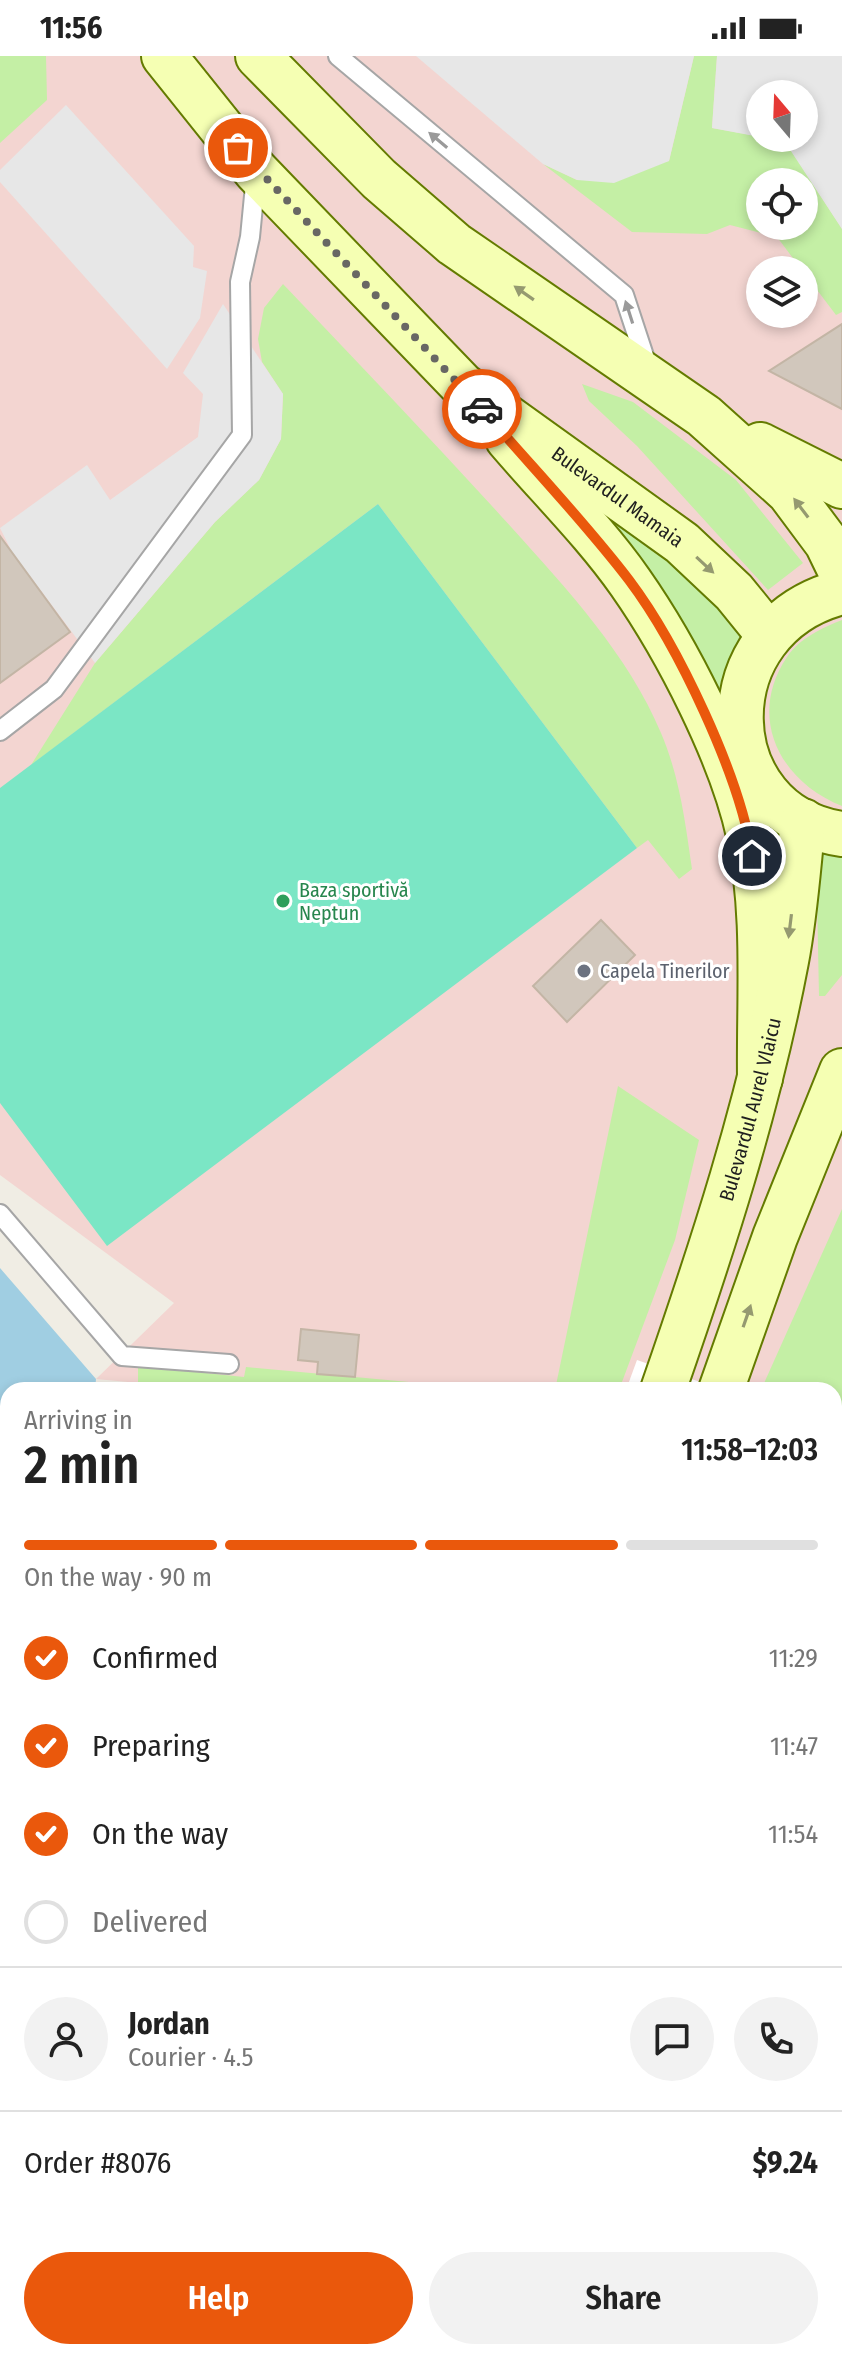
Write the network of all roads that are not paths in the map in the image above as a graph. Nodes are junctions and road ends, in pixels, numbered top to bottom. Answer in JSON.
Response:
{"nodes":[{"id":1,"x":164,"y":56,"type":"edge"},
{"id":2,"x":258,"y":56,"type":"edge"},
{"id":3,"x":281,"y":56,"type":"edge"},
{"id":4,"x":338,"y":56,"type":"edge"},
{"id":5,"x":317,"y":118,"type":"junction"},
{"id":6,"x":256,"y":171,"type":"junction"},
{"id":7,"x":462,"y":385,"type":"junction"},
{"id":8,"x":655,"y":386,"type":"junction"},
{"id":9,"x":704,"y":416,"type":"junction"},
{"id":10,"x":842,"y":486,"type":"edge"},
{"id":11,"x":842,"y":574,"type":"edge"},
{"id":12,"x":842,"y":592,"type":"edge"},
{"id":13,"x":768,"y":634,"type":"junction"},
{"id":14,"x":0,"y":731,"type":"edge"},
{"id":15,"x":823,"y":828,"type":"edge"},
{"id":16,"x":842,"y":1071,"type":"edge"},
{"id":17,"x":760,"y":1078,"type":"junction"},
{"id":18,"x":0,"y":1214,"type":"edge"},
{"id":19,"x":229,"y":1364,"type":"dead end"},
{"id":20,"x":666,"y":1381,"type":"edge"},
{"id":21,"x":724,"y":1382,"type":"edge"}],
"edges":[{"from":1,"to":6,"type":"main road","name":"Bulevardul Mamaia"},
{"from":2,"to":5,"type":"main road"},
{"from":3,"to":5,"type":"lane"},
{"from":8,"to":4,"type":"lane","one_way":true},
{"from":8,"to":5,"type":"main road","one_way":true},
{"from":6,"to":7,"type":"main road","name":"Bulevardul Mamaia"},
{"from":6,"to":14,"type":"lane"},
{"from":7,"to":13,"type":"main road","name":"Bulevardul Mamaia","one_way":true},
{"from":7,"to":17,"type":"main road"},
{"from":8,"to":9,"type":"main road"},
{"from":9,"to":10,"type":"main road"},
{"from":11,"to":9,"type":"main road","one_way":true},
{"from":12,"to":13,"type":"main road"},
{"from":13,"to":15,"type":"main road"},
{"from":15,"to":17,"type":"main road","name":"Bulevardul Aurel Vlaicu","one_way":true},
{"from":21,"to":16,"type":"main road","one_way":true},
{"from":17,"to":20,"type":"main road","name":"Bulevardul Aurel Vlaicu"},
{"from":18,"to":19,"type":"lane"}]}
